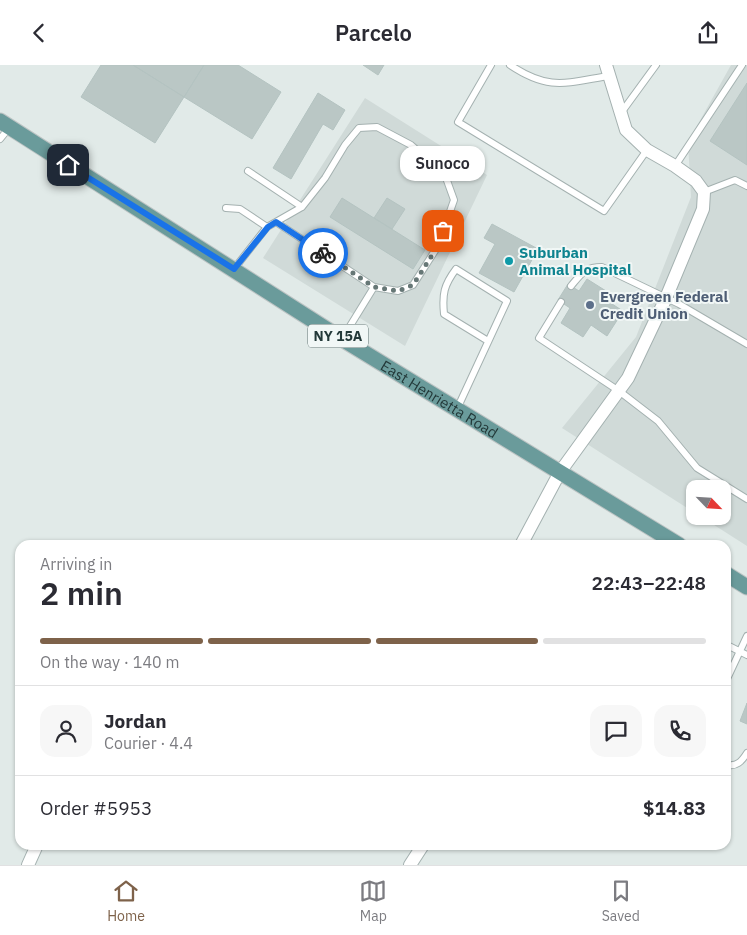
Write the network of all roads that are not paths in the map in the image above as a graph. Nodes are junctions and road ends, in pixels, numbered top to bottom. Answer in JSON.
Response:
{"nodes":[{"id":1,"x":491,"y":65,"type":"edge"},
{"id":2,"x":510,"y":65,"type":"edge"},
{"id":3,"x":656,"y":65,"type":"edge"},
{"id":4,"x":742,"y":65,"type":"edge"},
{"id":5,"x":607,"y":70,"type":"edge"},
{"id":6,"x":621,"y":114,"type":"junction"},
{"id":7,"x":5,"y":124,"type":"edge"},
{"id":8,"x":0,"y":139,"type":"edge"},
{"id":9,"x":647,"y":150,"type":"junction"},
{"id":10,"x":676,"y":166,"type":"junction"},
{"id":11,"x":248,"y":171,"type":"dead end"},
{"id":12,"x":747,"y":186,"type":"edge"},
{"id":13,"x":704,"y":192,"type":"junction"},
{"id":14,"x":302,"y":207,"type":"junction"},
{"id":15,"x":226,"y":208,"type":"dead end"},
{"id":16,"x":276,"y":222,"type":"junction"},
{"id":17,"x":268,"y":227,"type":"junction"},
{"id":18,"x":234,"y":269,"type":"junction"},
{"id":19,"x":572,"y":286,"type":"dead end"},
{"id":20,"x":374,"y":287,"type":"junction"},
{"id":21,"x":666,"y":298,"type":"junction"},
{"id":22,"x":561,"y":302,"type":"dead end"},
{"id":23,"x":342,"y":339,"type":"junction"},
{"id":24,"x":488,"y":341,"type":"junction"},
{"id":25,"x":747,"y":344,"type":"edge"},
{"id":26,"x":619,"y":391,"type":"junction"},
{"id":27,"x":458,"y":409,"type":"junction"},
{"id":28,"x":560,"y":472,"type":"junction"},
{"id":29,"x":747,"y":499,"type":"edge"},
{"id":30,"x":524,"y":540,"type":"edge"},
{"id":31,"x":672,"y":540,"type":"edge"},
{"id":32,"x":731,"y":577,"type":"edge"},
{"id":33,"x":747,"y":587,"type":"edge"},
{"id":34,"x":747,"y":636,"type":"edge"},
{"id":35,"x":731,"y":647,"type":"edge"},
{"id":36,"x":739,"y":651,"type":"junction"},
{"id":37,"x":747,"y":655,"type":"edge"},
{"id":38,"x":731,"y":669,"type":"edge"},
{"id":39,"x":747,"y":753,"type":"edge"},
{"id":40,"x":731,"y":766,"type":"edge"},
{"id":41,"x":35,"y":850,"type":"edge"},
{"id":42,"x":420,"y":850,"type":"edge"},
{"id":43,"x":28,"y":865,"type":"edge"},
{"id":44,"x":410,"y":865,"type":"edge"}],
"edges":[{"from":1,"to":9,"type":"lane"},
{"from":2,"to":5,"type":"lane"},
{"from":3,"to":6,"type":"lane"},
{"from":4,"to":10,"type":"lane"},
{"from":5,"to":6,"type":"street"},
{"from":6,"to":9,"type":"street"},
{"from":7,"to":8,"type":"lane"},
{"from":7,"to":18,"type":"main road","name":"East Henrietta Road","number":"NY 15A"},
{"from":9,"to":10,"type":"street"},
{"from":10,"to":13,"type":"street"},
{"from":11,"to":14,"type":"lane"},
{"from":12,"to":13,"type":"lane"},
{"from":13,"to":21,"type":"street"},
{"from":14,"to":16,"type":"lane"},
{"from":14,"to":20,"type":"lane"},
{"from":15,"to":17,"type":"lane"},
{"from":16,"to":17,"type":"lane"},
{"from":16,"to":20,"type":"lane"},
{"from":17,"to":18,"type":"lane"},
{"from":18,"to":23,"type":"main road","name":"East Henrietta Road","number":"NY 15A"},
{"from":19,"to":21,"type":"lane"},
{"from":20,"to":23,"type":"lane"},
{"from":21,"to":25,"type":"lane"},
{"from":21,"to":26,"type":"street"},
{"from":22,"to":26,"type":"lane"},
{"from":23,"to":27,"type":"main road","name":"East Henrietta Road","number":"NY 15A"},
{"from":24,"to":24,"type":"lane"},
{"from":24,"to":27,"type":"lane"},
{"from":26,"to":28,"type":"street"},
{"from":26,"to":29,"type":"lane"},
{"from":27,"to":28,"type":"main road","name":"East Henrietta Road","number":"NY 15A"},
{"from":28,"to":30,"type":"street"},
{"from":28,"to":31,"type":"main road","name":"East Henrietta Road","number":"NY 15A"},
{"from":32,"to":33,"type":"main road"},
{"from":34,"to":36,"type":"lane"},
{"from":35,"to":36,"type":"lane"},
{"from":36,"to":37,"type":"lane"},
{"from":36,"to":38,"type":"lane"},
{"from":39,"to":40,"type":"lane"},
{"from":41,"to":43,"type":"street"},
{"from":42,"to":44,"type":"street"}]}
